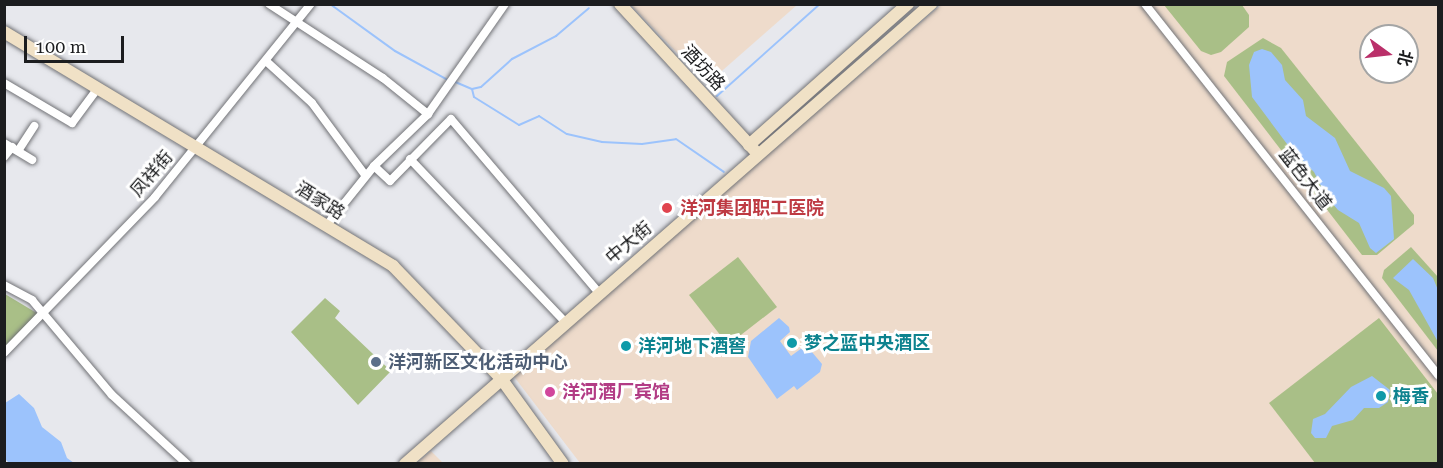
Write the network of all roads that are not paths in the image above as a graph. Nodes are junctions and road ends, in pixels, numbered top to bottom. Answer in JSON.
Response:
{"nodes":[{"id":1,"x":269,"y":4,"type":"edge"},
{"id":2,"x":311,"y":4,"type":"edge"},
{"id":3,"x":505,"y":4,"type":"edge"},
{"id":4,"x":620,"y":4,"type":"edge"},
{"id":5,"x":908,"y":4,"type":"edge"},
{"id":6,"x":931,"y":4,"type":"edge"},
{"id":7,"x":1145,"y":4,"type":"edge"},
{"id":8,"x":297,"y":23,"type":"junction"},
{"id":9,"x":4,"y":32,"type":"edge"},
{"id":10,"x":266,"y":61,"type":"junction"},
{"id":11,"x":4,"y":83,"type":"edge"},
{"id":12,"x":98,"y":88,"type":"junction"},
{"id":13,"x":428,"y":114,"type":"junction"},
{"id":14,"x":34,"y":126,"type":"dead end"},
{"id":15,"x":197,"y":145,"type":"junction"},
{"id":16,"x":749,"y":145,"type":"junction"},
{"id":17,"x":11,"y":147,"type":"edge"},
{"id":18,"x":760,"y":156,"type":"junction"},
{"id":19,"x":4,"y":157,"type":"edge"},
{"id":20,"x":410,"y":159,"type":"junction"},
{"id":21,"x":32,"y":160,"type":"dead end"},
{"id":22,"x":374,"y":165,"type":"junction"},
{"id":23,"x":365,"y":176,"type":"junction"},
{"id":24,"x":326,"y":226,"type":"junction"},
{"id":25,"x":4,"y":285,"type":"edge"},
{"id":26,"x":598,"y":292,"type":"junction"},
{"id":27,"x":43,"y":311,"type":"junction"},
{"id":28,"x":565,"y":322,"type":"junction"},
{"id":29,"x":4,"y":353,"type":"edge"},
{"id":30,"x":1438,"y":375,"type":"edge"},
{"id":31,"x":500,"y":377,"type":"junction"},
{"id":32,"x":187,"y":464,"type":"edge"},
{"id":33,"x":405,"y":464,"type":"edge"},
{"id":34,"x":563,"y":464,"type":"edge"}],
"edges":[{"from":1,"to":8,"type":"street"},
{"from":2,"to":8,"type":"street","name":"凤祥街"},
{"from":3,"to":13,"type":"street"},
{"from":4,"to":16,"type":"street","name":"酒坊路"},
{"from":5,"to":16,"type":"street"},
{"from":6,"to":18,"type":"street","name":"中大街"},
{"from":7,"to":30,"type":"street","name":"蓝色大道"},
{"from":8,"to":10,"type":"street","name":"凤祥街"},
{"from":8,"to":13,"type":"street"},
{"from":9,"to":12,"type":"street","name":"酒家路"},
{"from":10,"to":15,"type":"street","name":"凤祥街"},
{"from":10,"to":23,"type":"street"},
{"from":11,"to":12,"type":"street"},
{"from":12,"to":15,"type":"street","name":"酒家路"},
{"from":13,"to":22,"type":"street"},
{"from":14,"to":17,"type":"street"},
{"from":15,"to":24,"type":"street","name":"酒家路"},
{"from":15,"to":27,"type":"street","name":"凤祥街"},
{"from":16,"to":18,"type":"street","name":"酒坊路"},
{"from":17,"to":19,"type":"street"},
{"from":17,"to":21,"type":"street"},
{"from":18,"to":26,"type":"street","name":"中大街"},
{"from":20,"to":22,"type":"street"},
{"from":20,"to":26,"type":"street"},
{"from":20,"to":28,"type":"street"},
{"from":22,"to":23,"type":"street"},
{"from":23,"to":24,"type":"street"},
{"from":24,"to":31,"type":"street","name":"酒家路"},
{"from":25,"to":27,"type":"street"},
{"from":26,"to":28,"type":"street","name":"中大街"},
{"from":27,"to":29,"type":"street","name":"凤祥街"},
{"from":27,"to":32,"type":"street"},
{"from":28,"to":31,"type":"street","name":"中大街"},
{"from":31,"to":33,"type":"street","name":"中大街"},
{"from":31,"to":34,"type":"street","name":"酒家路"}]}
